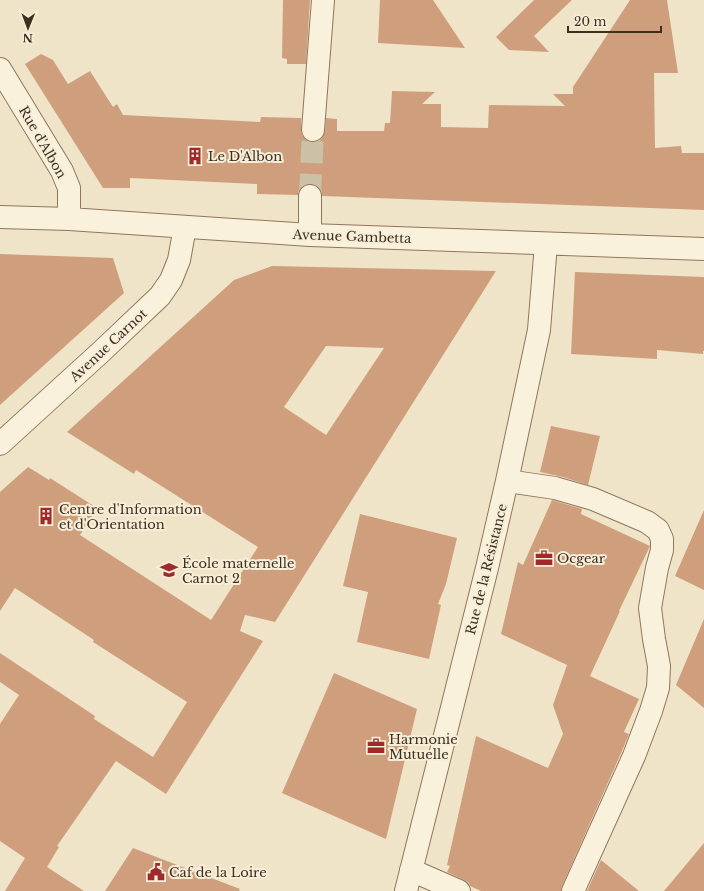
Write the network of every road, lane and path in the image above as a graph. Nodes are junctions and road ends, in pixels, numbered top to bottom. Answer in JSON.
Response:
{"nodes":[{"id":1,"x":323,"y":0,"type":"edge"},
{"id":2,"x":0,"y":70,"type":"edge"},
{"id":3,"x":313,"y":130,"type":"tunnel mouth"},
{"id":4,"x":310,"y":196,"type":"tunnel mouth"},
{"id":5,"x":0,"y":217,"type":"edge"},
{"id":6,"x":69,"y":220,"type":"junction"},
{"id":7,"x":185,"y":227,"type":"junction"},
{"id":8,"x":310,"y":234,"type":"junction"},
{"id":9,"x":546,"y":244,"type":"junction"},
{"id":10,"x":704,"y":249,"type":"edge"},
{"id":11,"x":0,"y":444,"type":"edge"},
{"id":12,"x":507,"y":481,"type":"junction"},
{"id":13,"x":411,"y":870,"type":"junction"},
{"id":14,"x":406,"y":891,"type":"edge"},
{"id":15,"x":459,"y":891,"type":"edge"},
{"id":16,"x":573,"y":891,"type":"edge"}],
"edges":[{"from":1,"to":3,"type":"street"},
{"from":2,"to":6,"type":"street","name":"Rue d'Albon"},
{"from":4,"to":8,"type":"street"},
{"from":5,"to":6,"type":"street","name":"Avenue Gambetta"},
{"from":6,"to":7,"type":"street","name":"Avenue Gambetta"},
{"from":7,"to":8,"type":"street","name":"Avenue Gambetta"},
{"from":7,"to":11,"type":"street","name":"Avenue Carnot"},
{"from":8,"to":9,"type":"street","name":"Avenue Gambetta"},
{"from":9,"to":10,"type":"street","name":"Avenue Gambetta"},
{"from":9,"to":12,"type":"street","name":"Rue de la Résistance"},
{"from":12,"to":13,"type":"street","name":"Rue de la Résistance"},
{"from":12,"to":16,"type":"street"},
{"from":13,"to":14,"type":"street","name":"Rue de la Résistance"},
{"from":13,"to":15,"type":"street"}]}
